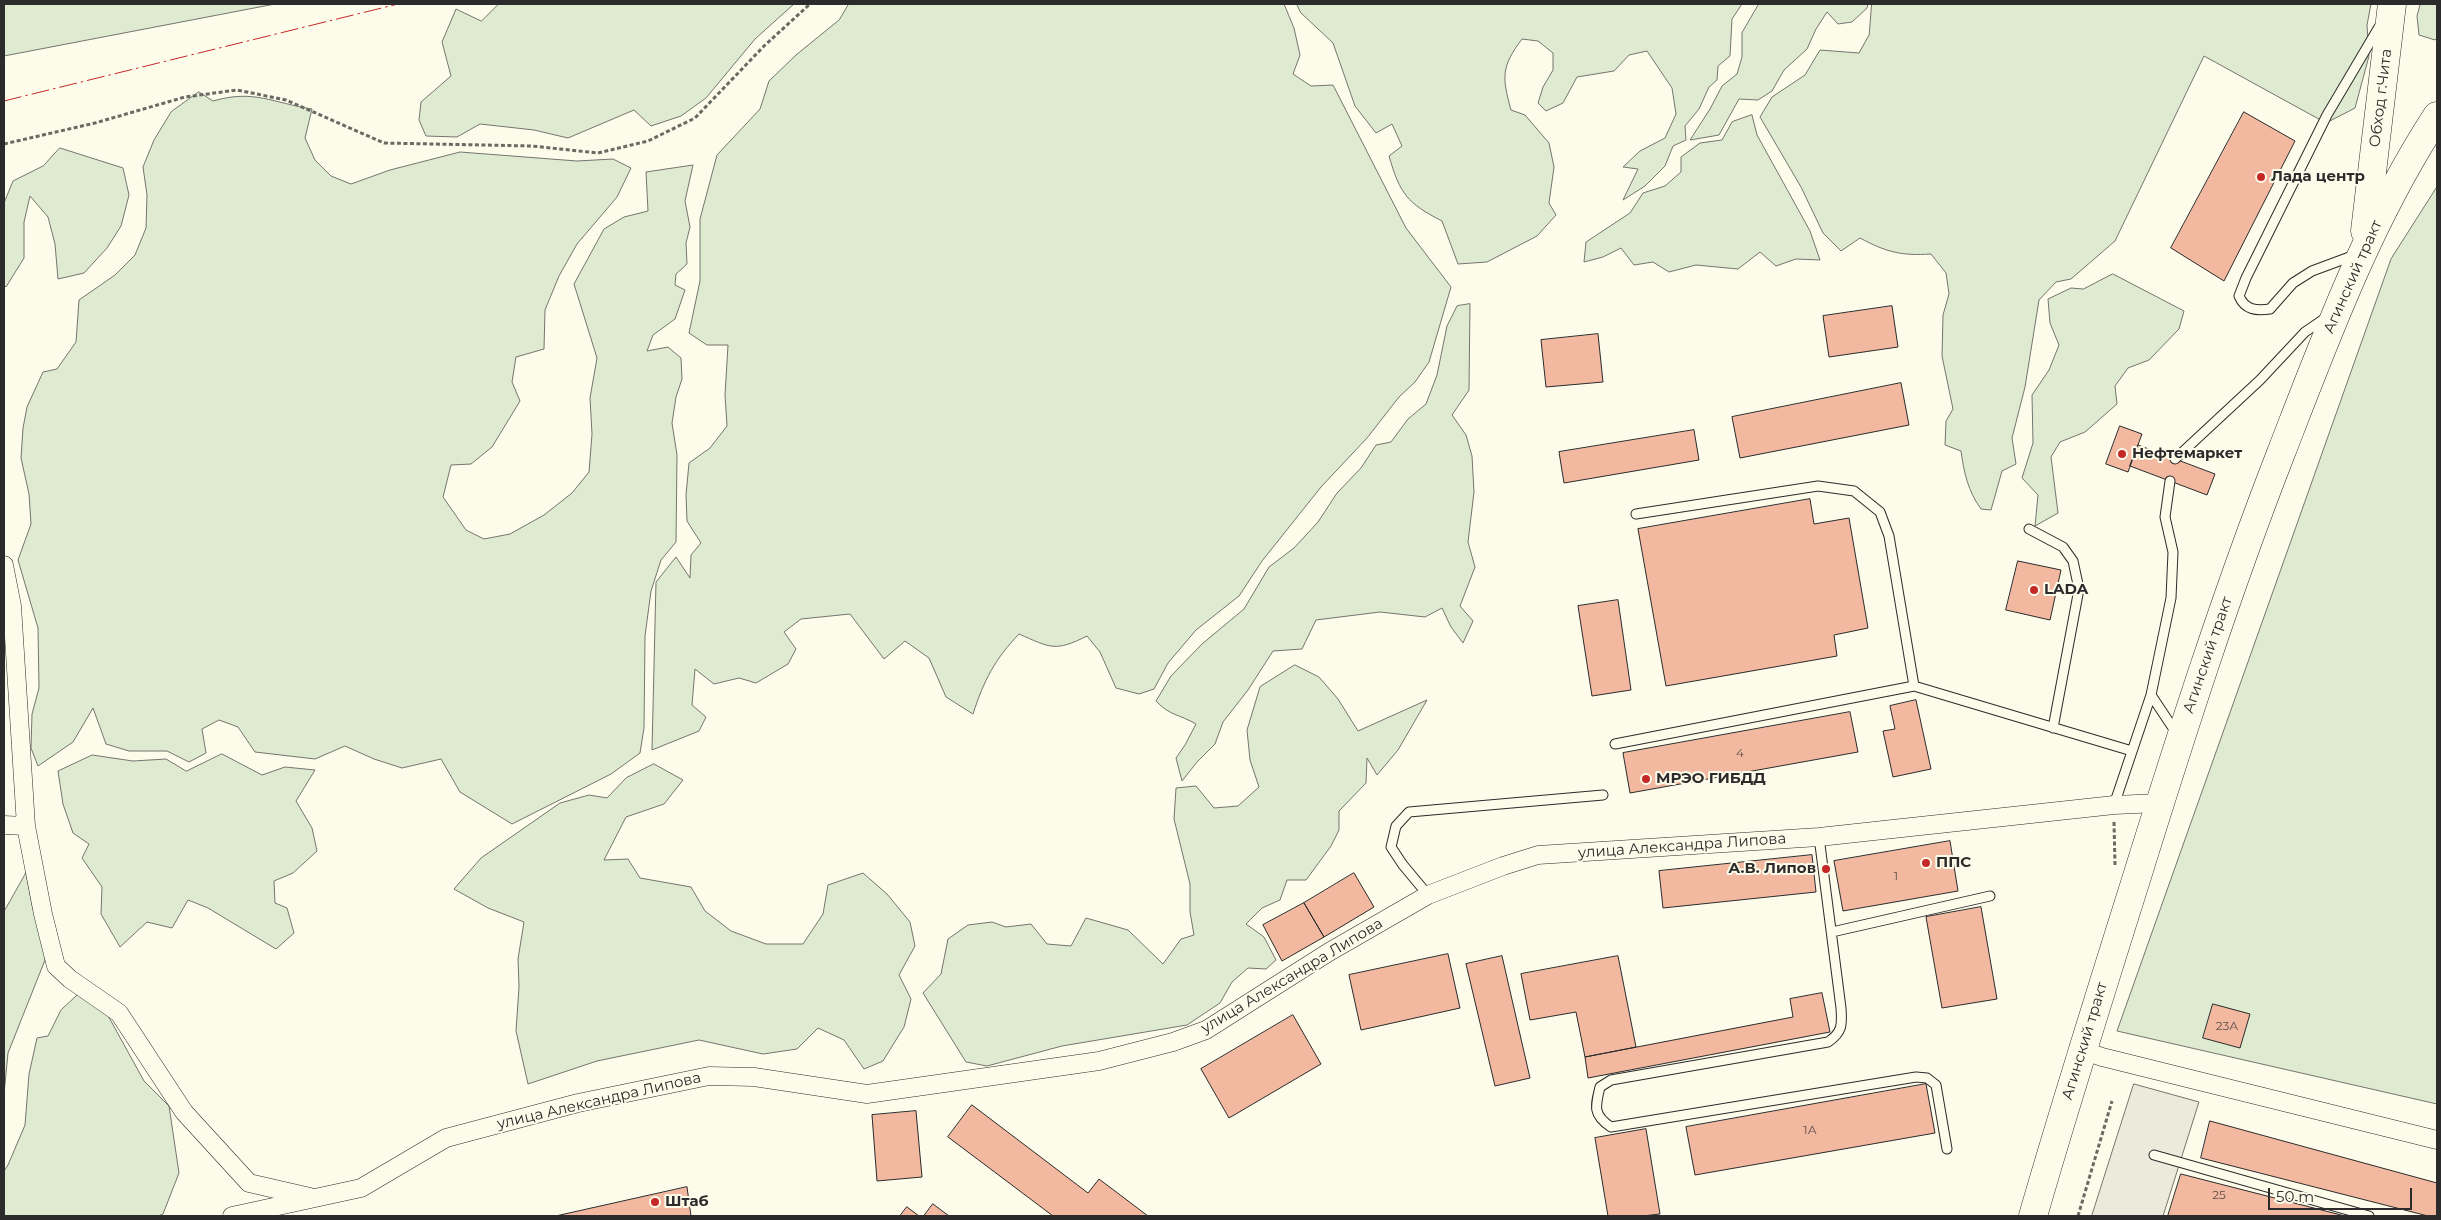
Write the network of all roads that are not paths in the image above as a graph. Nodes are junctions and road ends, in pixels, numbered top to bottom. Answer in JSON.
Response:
{"nodes":[{"id":1,"x":2392,"y":5,"type":"edge"},
{"id":2,"x":2437,"y":116,"type":"edge"},
{"id":3,"x":2363,"y":252,"type":"junction"},
{"id":4,"x":2337,"y":310,"type":"junction"},
{"id":5,"x":2175,"y":458,"type":"dead end"},
{"id":6,"x":2170,"y":481,"type":"dead end"},
{"id":7,"x":1636,"y":514,"type":"dead end"},
{"id":8,"x":2028,"y":529,"type":"dead end"},
{"id":9,"x":4,"y":565,"type":"edge"},
{"id":10,"x":1914,"y":686,"type":"junction"},
{"id":11,"x":2151,"y":694,"type":"junction"},
{"id":12,"x":2053,"y":728,"type":"junction"},
{"id":13,"x":2180,"y":738,"type":"junction"},
{"id":14,"x":1615,"y":744,"type":"dead end"},
{"id":15,"x":2132,"y":751,"type":"junction"},
{"id":16,"x":1602,"y":795,"type":"dead end"},
{"id":17,"x":2159,"y":803,"type":"junction"},
{"id":18,"x":2114,"y":805,"type":"junction"},
{"id":19,"x":4,"y":825,"type":"edge"},
{"id":20,"x":26,"y":826,"type":"junction"},
{"id":21,"x":1819,"y":837,"type":"junction"},
{"id":22,"x":1428,"y":895,"type":"junction"},
{"id":23,"x":1990,"y":896,"type":"dead end"},
{"id":24,"x":1832,"y":932,"type":"junction"},
{"id":25,"x":2082,"y":1050,"type":"junction"},
{"id":26,"x":2437,"y":1140,"type":"edge"},
{"id":27,"x":1947,"y":1149,"type":"dead end"},
{"id":28,"x":2154,"y":1155,"type":"dead end"},
{"id":29,"x":316,"y":1198,"type":"junction"},
{"id":30,"x":232,"y":1216,"type":"edge"},
{"id":31,"x":2033,"y":1216,"type":"edge"},
{"id":32,"x":2370,"y":1216,"type":"edge"}],
"edges":[{"from":1,"to":3,"type":"highway","name":"Обход г.Чита"},
{"from":1,"to":3,"type":"lane"},
{"from":2,"to":3,"type":"highway","name":"Агинский тракт"},
{"from":3,"to":4,"type":"highway","name":"Агинский тракт"},
{"from":4,"to":5,"type":"lane"},
{"from":4,"to":13,"type":"highway","name":"Агинский тракт"},
{"from":6,"to":11,"type":"lane"},
{"from":7,"to":10,"type":"lane"},
{"from":8,"to":12,"type":"lane"},
{"from":9,"to":20,"type":"street"},
{"from":10,"to":12,"type":"lane"},
{"from":10,"to":14,"type":"lane"},
{"from":11,"to":13,"type":"lane"},
{"from":11,"to":15,"type":"lane"},
{"from":12,"to":15,"type":"lane"},
{"from":13,"to":17,"type":"highway","name":"Агинский тракт"},
{"from":15,"to":18,"type":"lane"},
{"from":16,"to":22,"type":"lane"},
{"from":17,"to":18,"type":"street","name":"улица Александра Липова"},
{"from":17,"to":25,"type":"highway","name":"Агинский тракт"},
{"from":18,"to":21,"type":"street","name":"улица Александра Липова"},
{"from":19,"to":20,"type":"street"},
{"from":20,"to":29,"type":"street"},
{"from":21,"to":22,"type":"street","name":"улица Александра Липова"},
{"from":21,"to":24,"type":"lane"},
{"from":22,"to":29,"type":"street","name":"улица Александра Липова"},
{"from":23,"to":24,"type":"lane"},
{"from":24,"to":27,"type":"lane"},
{"from":25,"to":26,"type":"street"},
{"from":25,"to":31,"type":"highway","name":"Агинский тракт"},
{"from":28,"to":32,"type":"lane"},
{"from":29,"to":30,"type":"street","name":"улица Александра Липова"}]}
